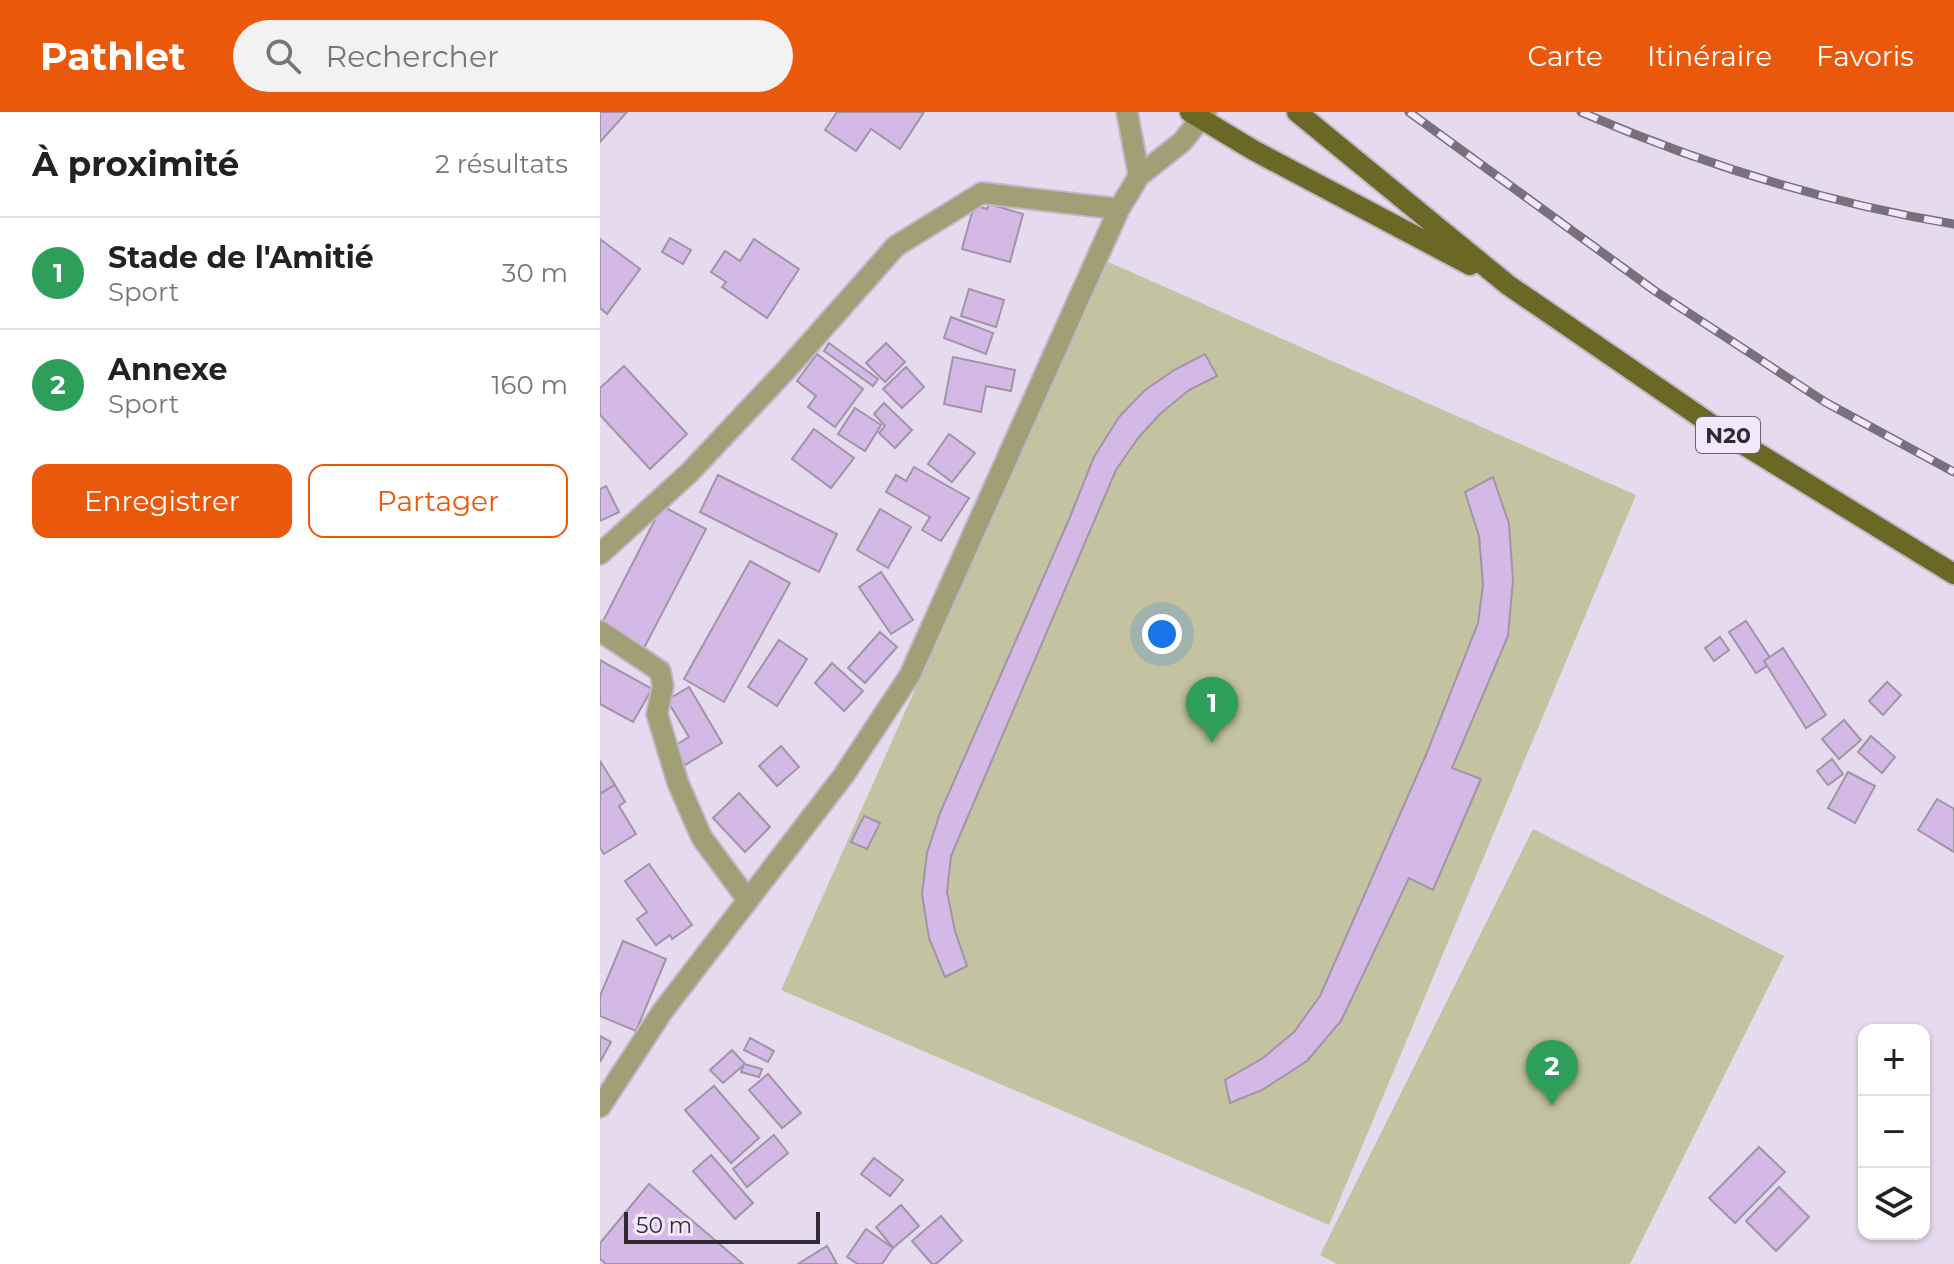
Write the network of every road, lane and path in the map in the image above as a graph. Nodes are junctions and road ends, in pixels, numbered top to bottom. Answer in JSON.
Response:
{"nodes":[{"id":1,"x":1127,"y":112,"type":"edge"},
{"id":2,"x":1297,"y":112,"type":"edge"},
{"id":3,"x":1199,"y":114,"type":"edge"},
{"id":4,"x":1139,"y":176,"type":"junction"},
{"id":5,"x":1119,"y":209,"type":"junction"},
{"id":6,"x":1508,"y":285,"type":"junction"},
{"id":7,"x":600,"y":554,"type":"edge"},
{"id":8,"x":1954,"y":574,"type":"edge"},
{"id":9,"x":600,"y":631,"type":"edge"},
{"id":10,"x":748,"y":900,"type":"junction"},
{"id":11,"x":600,"y":1107,"type":"edge"}],
"edges":[{"from":1,"to":4,"type":"street"},
{"from":2,"to":6,"type":"main road","number":"N20"},
{"from":3,"to":4,"type":"street"},
{"from":3,"to":6,"type":"main road","number":"N20"},
{"from":4,"to":5,"type":"street"},
{"from":5,"to":7,"type":"street"},
{"from":5,"to":10,"type":"street"},
{"from":6,"to":8,"type":"main road","number":"N20"},
{"from":9,"to":10,"type":"street"},
{"from":10,"to":11,"type":"street"}]}
